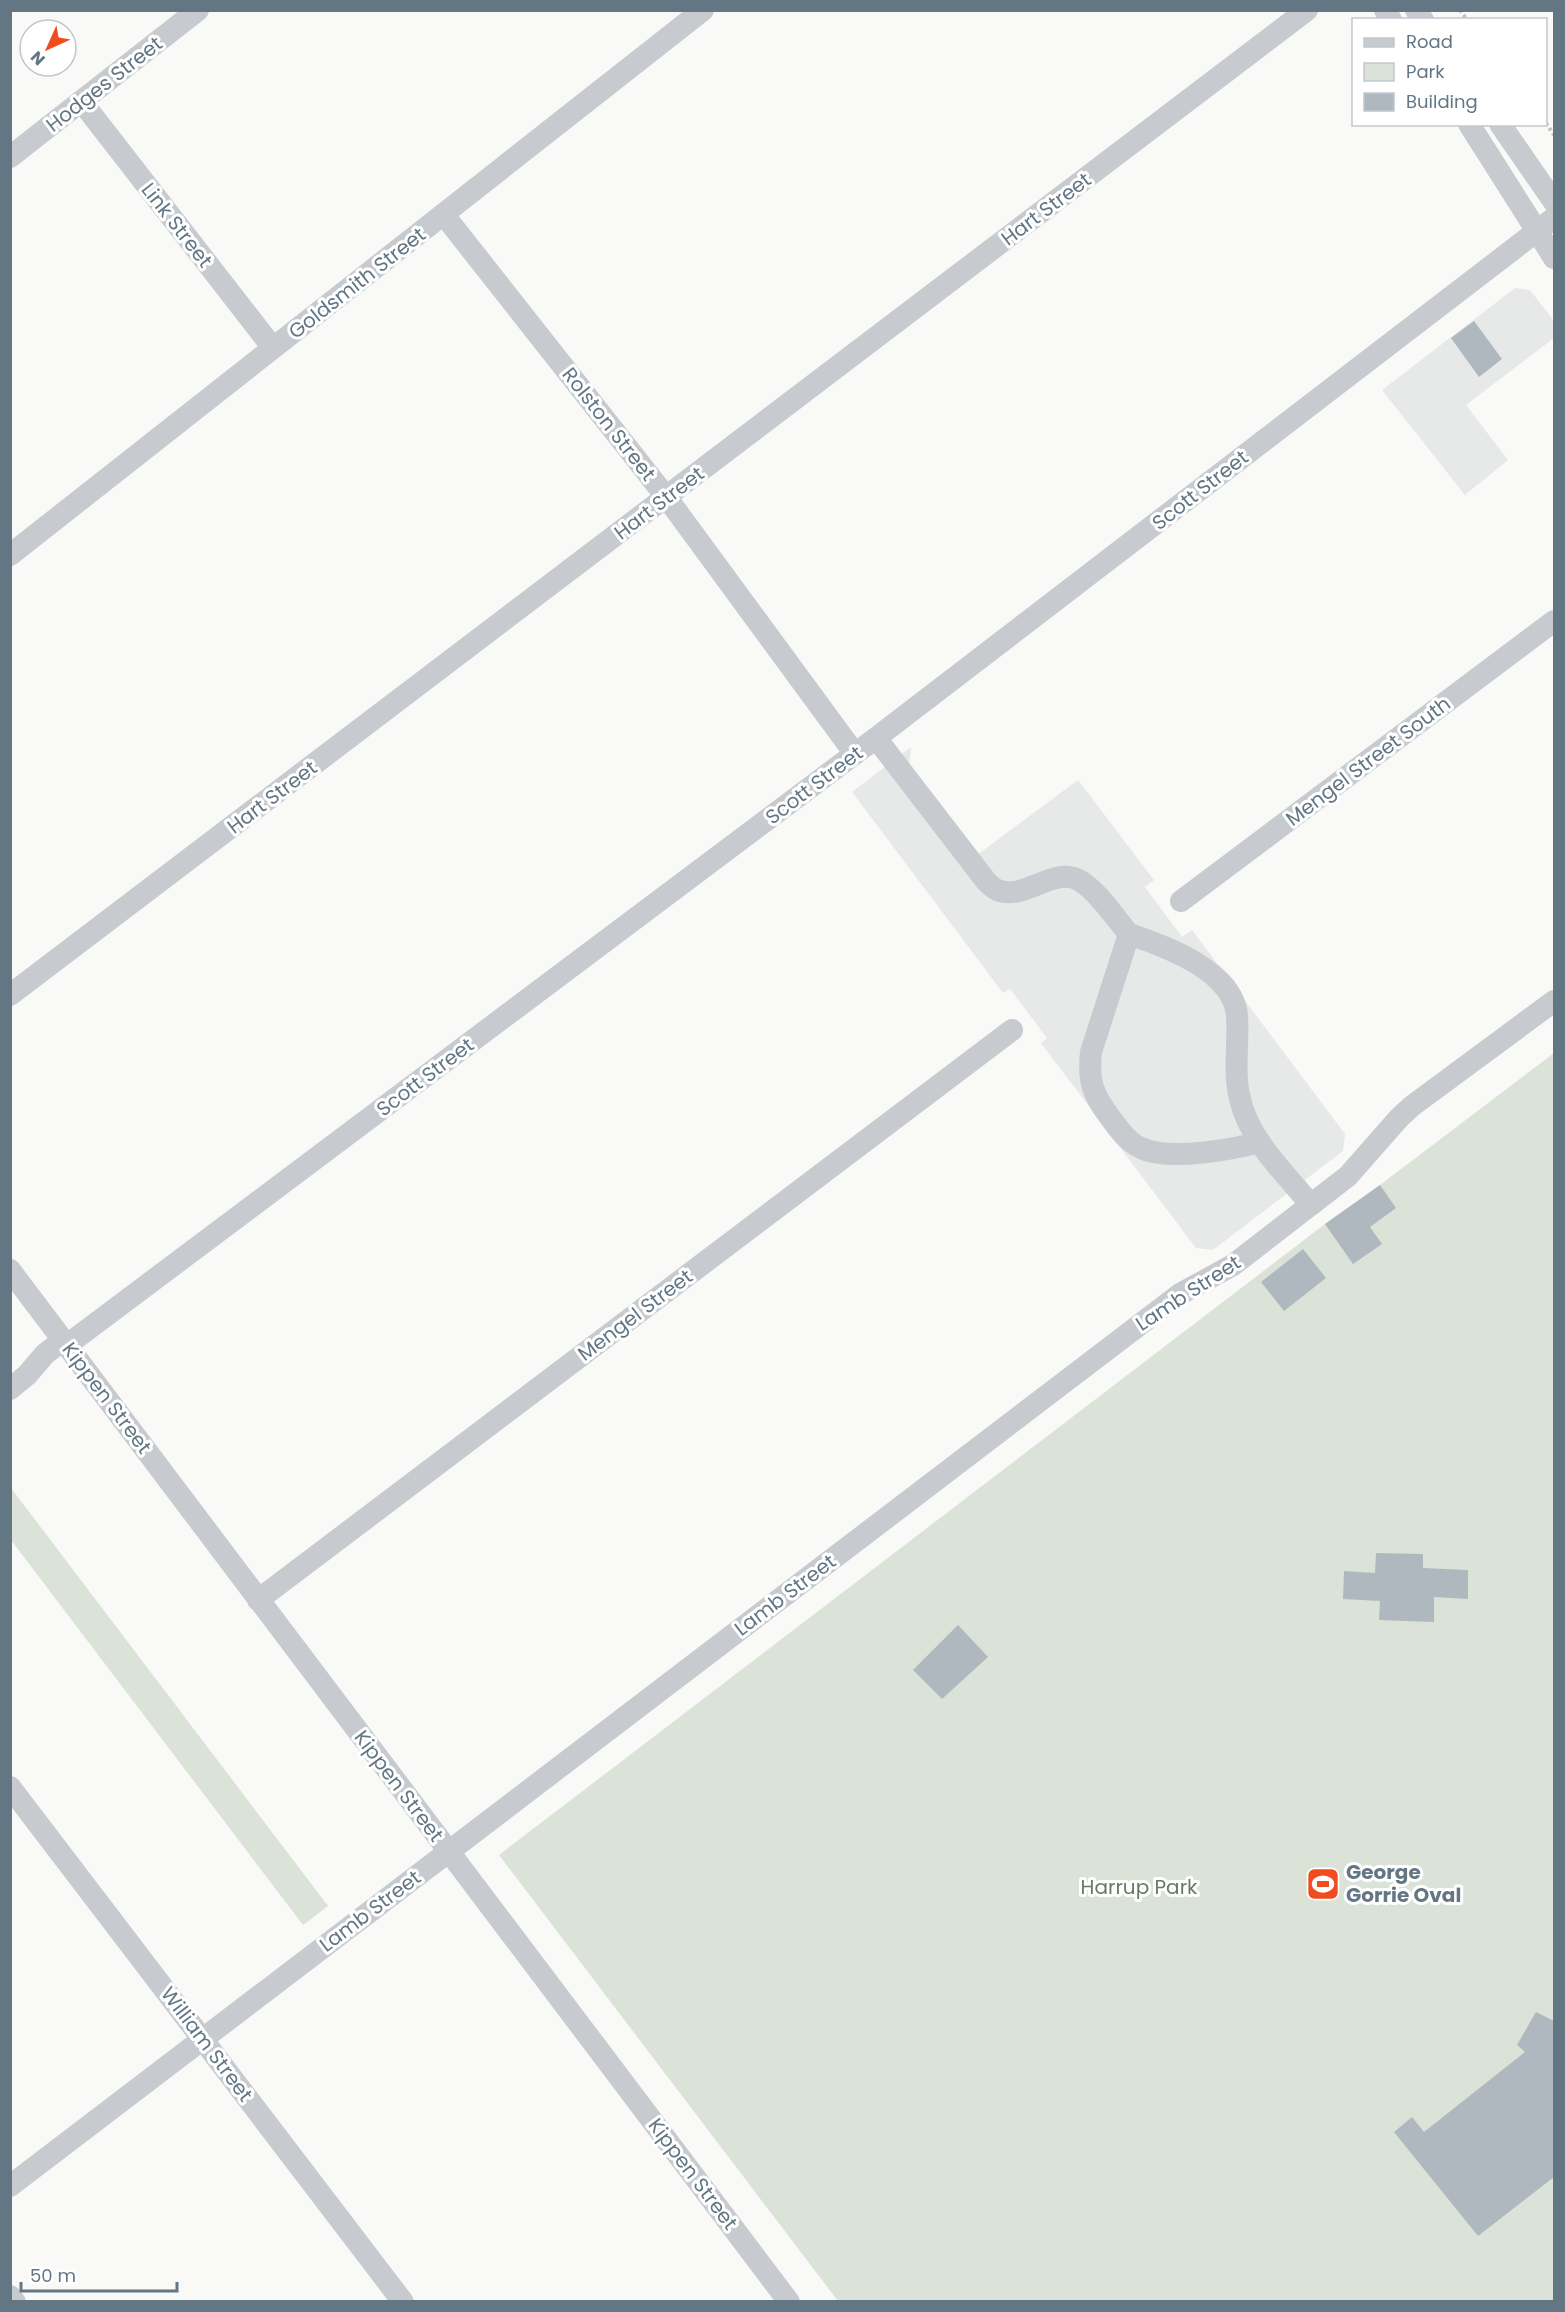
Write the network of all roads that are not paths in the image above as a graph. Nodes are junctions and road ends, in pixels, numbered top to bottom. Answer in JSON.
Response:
{"nodes":[{"id":1,"x":198,"y":10,"type":"edge"},
{"id":2,"x":703,"y":10,"type":"edge"},
{"id":3,"x":1307,"y":10,"type":"edge"},
{"id":4,"x":82,"y":102,"type":"junction"},
{"id":5,"x":1471,"y":126,"type":"edge"},
{"id":6,"x":1501,"y":126,"type":"edge"},
{"id":7,"x":10,"y":157,"type":"edge"},
{"id":8,"x":1554,"y":202,"type":"edge"},
{"id":9,"x":444,"y":215,"type":"junction"},
{"id":10,"x":1546,"y":224,"type":"edge"},
{"id":11,"x":1554,"y":258,"type":"edge"},
{"id":12,"x":273,"y":348,"type":"junction"},
{"id":13,"x":667,"y":498,"type":"junction"},
{"id":14,"x":10,"y":555,"type":"edge"},
{"id":15,"x":1554,"y":621,"type":"edge"},
{"id":16,"x":876,"y":738,"type":"junction"},
{"id":17,"x":855,"y":754,"type":"junction"},
{"id":18,"x":1181,"y":901,"type":"dead end"},
{"id":19,"x":1129,"y":934,"type":"junction"},
{"id":20,"x":10,"y":995,"type":"edge"},
{"id":21,"x":1554,"y":1001,"type":"edge"},
{"id":22,"x":1012,"y":1030,"type":"dead end"},
{"id":23,"x":1260,"y":1143,"type":"junction"},
{"id":24,"x":1311,"y":1205,"type":"junction"},
{"id":25,"x":10,"y":1270,"type":"edge"},
{"id":26,"x":65,"y":1342,"type":"junction"},
{"id":27,"x":10,"y":1389,"type":"edge"},
{"id":28,"x":258,"y":1600,"type":"junction"},
{"id":29,"x":10,"y":1787,"type":"edge"},
{"id":30,"x":448,"y":1851,"type":"junction"},
{"id":31,"x":203,"y":2038,"type":"junction"},
{"id":32,"x":10,"y":2186,"type":"edge"},
{"id":33,"x":10,"y":2296,"type":"edge"},
{"id":34,"x":15,"y":2301,"type":"edge"},
{"id":35,"x":403,"y":2301,"type":"edge"},
{"id":36,"x":789,"y":2301,"type":"edge"}],
"edges":[{"from":1,"to":4,"type":"street","name":"Hodges Street"},
{"from":2,"to":9,"type":"street","name":"Goldsmith Street"},
{"from":3,"to":13,"type":"street","name":"Hart Street"},
{"from":4,"to":7,"type":"street","name":"Hodges Street"},
{"from":4,"to":12,"type":"street","name":"Link Street"},
{"from":5,"to":10,"type":"street"},
{"from":6,"to":8,"type":"street"},
{"from":9,"to":12,"type":"street","name":"Goldsmith Street"},
{"from":9,"to":13,"type":"street","name":"Rolston Street"},
{"from":10,"to":11,"type":"street"},
{"from":10,"to":16,"type":"street","name":"Scott Street"},
{"from":12,"to":14,"type":"street","name":"Goldsmith Street"},
{"from":13,"to":17,"type":"street","name":"Rolston Street"},
{"from":13,"to":20,"type":"street","name":"Hart Street"},
{"from":15,"to":18,"type":"street","name":"Mengel Street South"},
{"from":16,"to":17,"type":"street","name":"Scott Street"},
{"from":16,"to":19,"type":"street"},
{"from":17,"to":26,"type":"street","name":"Scott Street"},
{"from":19,"to":23,"type":"street"},
{"from":19,"to":23,"type":"street"},
{"from":21,"to":24,"type":"street","name":"Lamb Street"},
{"from":22,"to":28,"type":"street","name":"Mengel Street"},
{"from":23,"to":24,"type":"street"},
{"from":24,"to":30,"type":"street","name":"Lamb Street"},
{"from":25,"to":26,"type":"street","name":"Kippen Street"},
{"from":26,"to":27,"type":"street","name":"Scott Street"},
{"from":26,"to":28,"type":"street","name":"Kippen Street"},
{"from":28,"to":30,"type":"street","name":"Kippen Street"},
{"from":29,"to":31,"type":"street","name":"William Street"},
{"from":30,"to":31,"type":"street","name":"Lamb Street"},
{"from":30,"to":36,"type":"street","name":"Kippen Street"},
{"from":31,"to":32,"type":"street","name":"Lamb Street"},
{"from":31,"to":35,"type":"street","name":"William Street"},
{"from":33,"to":34,"type":"street"}]}
